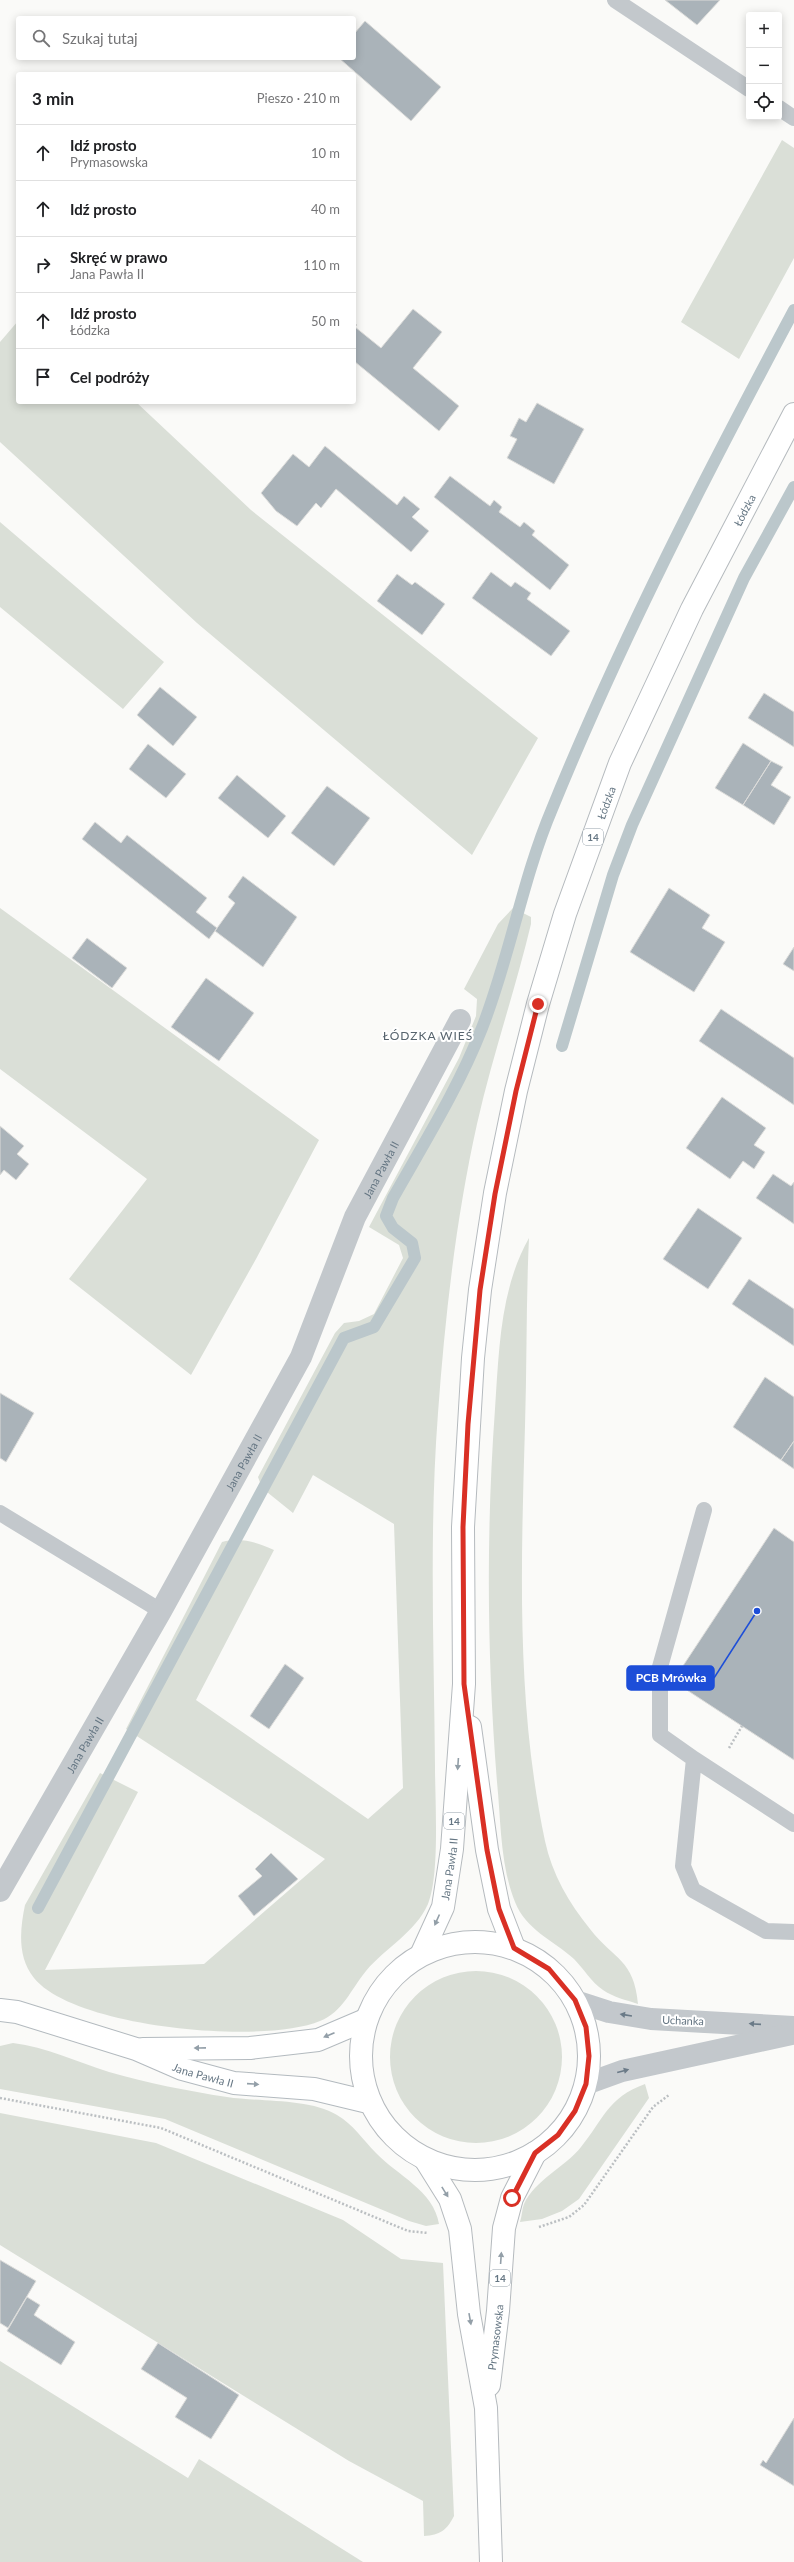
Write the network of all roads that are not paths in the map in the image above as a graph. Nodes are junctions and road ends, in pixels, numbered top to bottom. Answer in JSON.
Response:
{"nodes":[{"id":1,"x":615,"y":0,"type":"edge"},
{"id":2,"x":746,"y":86,"type":"edge"},
{"id":3,"x":782,"y":110,"type":"edge"},
{"id":4,"x":794,"y":118,"type":"edge"},
{"id":5,"x":794,"y":414,"type":"edge"},
{"id":6,"x":460,"y":1020,"type":"dead end"},
{"id":7,"x":480,"y":1290,"type":"joint"},
{"id":8,"x":704,"y":1510,"type":"dead end"},
{"id":9,"x":0,"y":1513,"type":"edge"},
{"id":10,"x":160,"y":1611,"type":"junction"},
{"id":11,"x":464,"y":1684,"type":"junction"},
{"id":12,"x":694,"y":1758,"type":"junction"},
{"id":13,"x":794,"y":1824,"type":"edge"},
{"id":14,"x":0,"y":1891,"type":"edge"},
{"id":15,"x":794,"y":1932,"type":"edge"},
{"id":16,"x":514,"y":1948,"type":"junction"},
{"id":17,"x":422,"y":1954,"type":"junction"},
{"id":18,"x":575,"y":2000,"type":"junction"},
{"id":19,"x":0,"y":2010,"type":"edge"},
{"id":20,"x":365,"y":2020,"type":"junction"},
{"id":21,"x":794,"y":2027,"type":"edge"},
{"id":22,"x":794,"y":2033,"type":"edge"},
{"id":23,"x":136,"y":2049,"type":"junction"},
{"id":24,"x":586,"y":2084,"type":"junction"},
{"id":25,"x":368,"y":2102,"type":"junction"},
{"id":26,"x":535,"y":2153,"type":"junction"},
{"id":27,"x":425,"y":2159,"type":"junction"},
{"id":28,"x":486,"y":2408,"type":"junction"},
{"id":29,"x":491,"y":2562,"type":"edge"}],
"edges":[{"from":1,"to":2,"type":"lane"},
{"from":3,"to":4,"type":"lane"},
{"from":5,"to":7,"type":"main road","name":"Łódzka","number":"14"},
{"from":6,"to":10,"type":"street","name":"Jana Pawła II"},
{"from":7,"to":11,"type":"main road","name":"Jana Pawła II","number":"14"},
{"from":8,"to":12,"type":"lane"},
{"from":9,"to":10,"type":"lane"},
{"from":10,"to":14,"type":"street","name":"Jana Pawła II"},
{"from":11,"to":16,"type":"main road","name":"Jana Pawła II","number":"14"},
{"from":11,"to":17,"type":"main road","name":"Jana Pawła II","number":"14","one_way":true},
{"from":12,"to":13,"type":"lane"},
{"from":12,"to":15,"type":"lane"},
{"from":16,"to":17,"type":"main road","number":"14"},
{"from":16,"to":18,"type":"main road","number":"14"},
{"from":17,"to":20,"type":"main road","number":"14"},
{"from":21,"to":18,"type":"street","name":"Uchanka","one_way":true},
{"from":18,"to":24,"type":"main road","number":"14"},
{"from":19,"to":23,"type":"main road","name":"Jana Pawła II"},
{"from":20,"to":23,"type":"main road","name":"Jana Pawła II","one_way":true},
{"from":20,"to":25,"type":"main road","number":"14"},
{"from":24,"to":22,"type":"street","one_way":true},
{"from":23,"to":25,"type":"main road","name":"Jana Pawła II","one_way":true},
{"from":24,"to":26,"type":"main road","number":"14"},
{"from":25,"to":27,"type":"main road","number":"14"},
{"from":26,"to":27,"type":"main road","number":"14"},
{"from":28,"to":26,"type":"main road","name":"Prymasowska","number":"14","one_way":true},
{"from":27,"to":28,"type":"main road","name":"Prymasowska","number":"14","one_way":true},
{"from":28,"to":29,"type":"main road","name":"Prymasowska","number":"14"}]}
